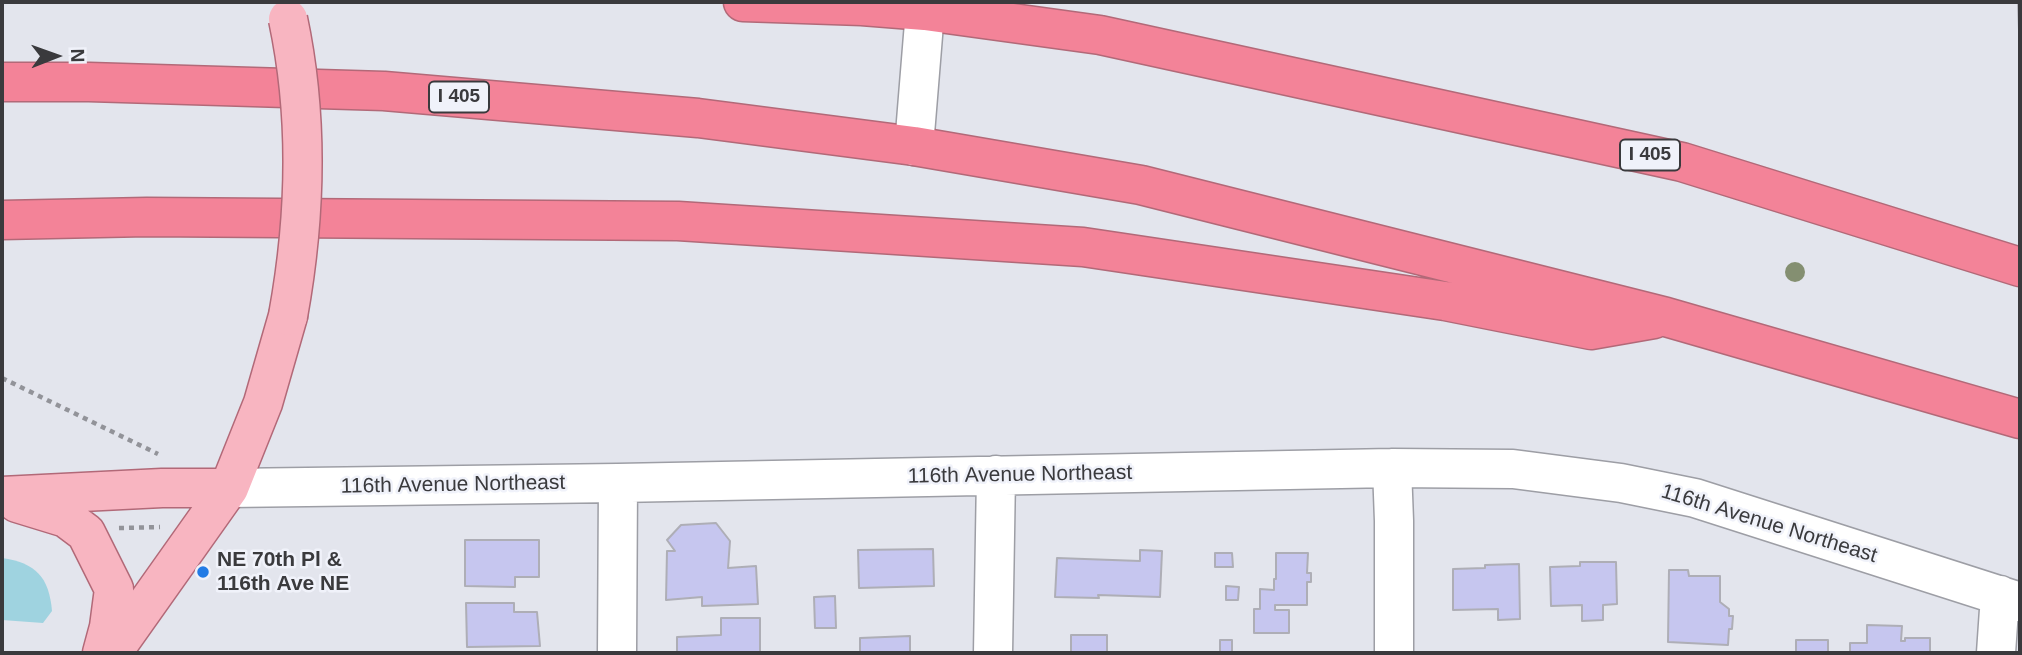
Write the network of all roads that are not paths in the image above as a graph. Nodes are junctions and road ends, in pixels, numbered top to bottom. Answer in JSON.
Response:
{"nodes":[{"id":1,"x":285,"y":2,"type":"edge"},
{"id":2,"x":743,"y":2,"type":"edge"},
{"id":3,"x":1046,"y":2,"type":"edge"},
{"id":4,"x":925,"y":12,"type":"junction"},
{"id":5,"x":1100,"y":35,"type":"junction"},
{"id":6,"x":2,"y":82,"type":"edge"},
{"id":7,"x":914,"y":146,"type":"junction"},
{"id":8,"x":10,"y":221,"type":"edge"},
{"id":9,"x":2020,"y":267,"type":"edge"},
{"id":10,"x":1666,"y":317,"type":"junction"},
{"id":11,"x":2020,"y":419,"type":"edge"},
{"id":12,"x":1392,"y":468,"type":"junction"},
{"id":13,"x":996,"y":475,"type":"junction"},
{"id":14,"x":618,"y":483,"type":"junction"},
{"id":15,"x":229,"y":488,"type":"junction"},
{"id":16,"x":2,"y":497,"type":"edge"},
{"id":17,"x":2010,"y":599,"type":"edge"},
{"id":18,"x":102,"y":653,"type":"edge"},
{"id":19,"x":112,"y":653,"type":"edge"},
{"id":20,"x":617,"y":653,"type":"edge"},
{"id":21,"x":993,"y":653,"type":"edge"},
{"id":22,"x":1394,"y":653,"type":"edge"},
{"id":23,"x":1996,"y":653,"type":"edge"}],
"edges":[{"from":1,"to":15,"type":"main road","bridge":true},
{"from":2,"to":4,"type":"highway","number":"I 405"},
{"from":3,"to":5,"type":"highway"},
{"from":4,"to":5,"type":"highway","number":"I 405"},
{"from":4,"to":7,"type":"street"},
{"from":5,"to":9,"type":"highway","number":"I 405"},
{"from":6,"to":7,"type":"highway","number":"I 405"},
{"from":7,"to":10,"type":"highway","number":"I 405"},
{"from":8,"to":10,"type":"highway"},
{"from":10,"to":11,"type":"highway","number":"I 405"},
{"from":12,"to":13,"type":"street","name":"116th Avenue Northeast"},
{"from":12,"to":17,"type":"street","name":"116th Avenue Northeast"},
{"from":12,"to":22,"type":"street"},
{"from":13,"to":14,"type":"street","name":"116th Avenue Northeast"},
{"from":13,"to":21,"type":"street"},
{"from":14,"to":15,"type":"street","name":"116th Avenue Northeast"},
{"from":14,"to":20,"type":"street"},
{"from":15,"to":16,"type":"main road","name":"116th Avenue Northeast"},
{"from":15,"to":19,"type":"main road"},
{"from":16,"to":18,"type":"main road"},
{"from":17,"to":23,"type":"street"}]}
